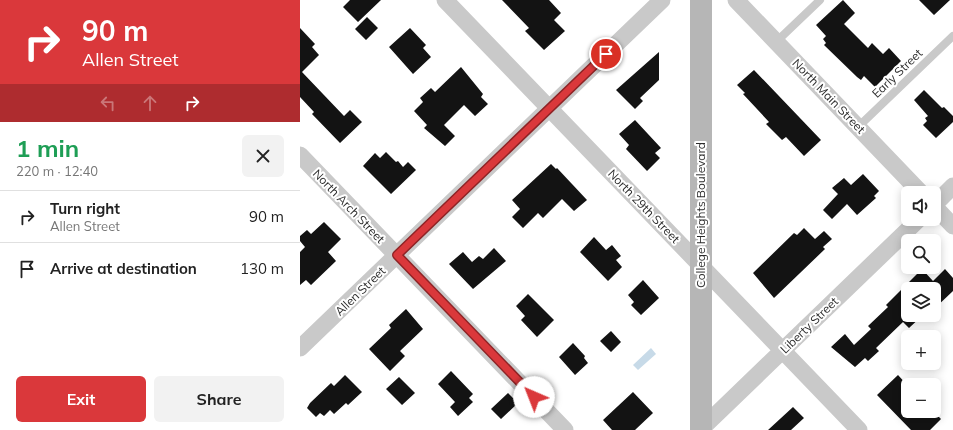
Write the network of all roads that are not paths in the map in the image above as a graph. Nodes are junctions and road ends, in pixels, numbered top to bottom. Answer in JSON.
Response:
{"nodes":[{"id":1,"x":445,"y":0,"type":"edge"},
{"id":2,"x":662,"y":0,"type":"edge"},
{"id":3,"x":701,"y":0,"type":"edge"},
{"id":4,"x":736,"y":0,"type":"edge"},
{"id":5,"x":820,"y":0,"type":"edge"},
{"id":6,"x":953,"y":36,"type":"edge"},
{"id":7,"x":776,"y":42,"type":"junction"},
{"id":8,"x":550,"y":108,"type":"junction"},
{"id":9,"x":858,"y":127,"type":"junction"},
{"id":10,"x":300,"y":154,"type":"edge"},
{"id":11,"x":914,"y":186,"type":"edge"},
{"id":12,"x":953,"y":186,"type":"edge"},
{"id":13,"x":941,"y":199,"type":"edge"},
{"id":14,"x":941,"y":213,"type":"edge"},
{"id":15,"x":912,"y":226,"type":"edge"},
{"id":16,"x":953,"y":226,"type":"edge"},
{"id":17,"x":397,"y":255,"type":"junction"},
{"id":18,"x":700,"y":265,"type":"junction"},
{"id":19,"x":300,"y":348,"type":"edge"},
{"id":20,"x":783,"y":350,"type":"junction"},
{"id":21,"x":565,"y":430,"type":"edge"},
{"id":22,"x":701,"y":430,"type":"edge"},
{"id":23,"x":859,"y":430,"type":"edge"}],
"edges":[{"from":1,"to":8,"type":"street","name":"North 29th Street"},
{"from":2,"to":8,"type":"street","name":"Allen Street"},
{"from":3,"to":18,"type":"street","name":"College Heights Boulevard"},
{"from":4,"to":7,"type":"street","name":"North Main Street"},
{"from":5,"to":7,"type":"lane"},
{"from":6,"to":9,"type":"lane","name":"Early Street"},
{"from":7,"to":9,"type":"street","name":"North Main Street"},
{"from":8,"to":17,"type":"street","name":"Allen Street"},
{"from":8,"to":18,"type":"street","name":"North 29th Street"},
{"from":9,"to":11,"type":"street","name":"North Main Street"},
{"from":10,"to":17,"type":"street","name":"North Arch Street"},
{"from":12,"to":13,"type":"street"},
{"from":14,"to":16,"type":"street"},
{"from":15,"to":20,"type":"street","name":"Liberty Street"},
{"from":17,"to":19,"type":"street","name":"Allen Street"},
{"from":17,"to":21,"type":"street","name":"North Arch Street"},
{"from":18,"to":20,"type":"street","name":"North 29th Street"},
{"from":18,"to":22,"type":"street","name":"College Heights Boulevard"},
{"from":20,"to":22,"type":"street","name":"Liberty Street"},
{"from":20,"to":23,"type":"street","name":"North 29th Street"}]}
